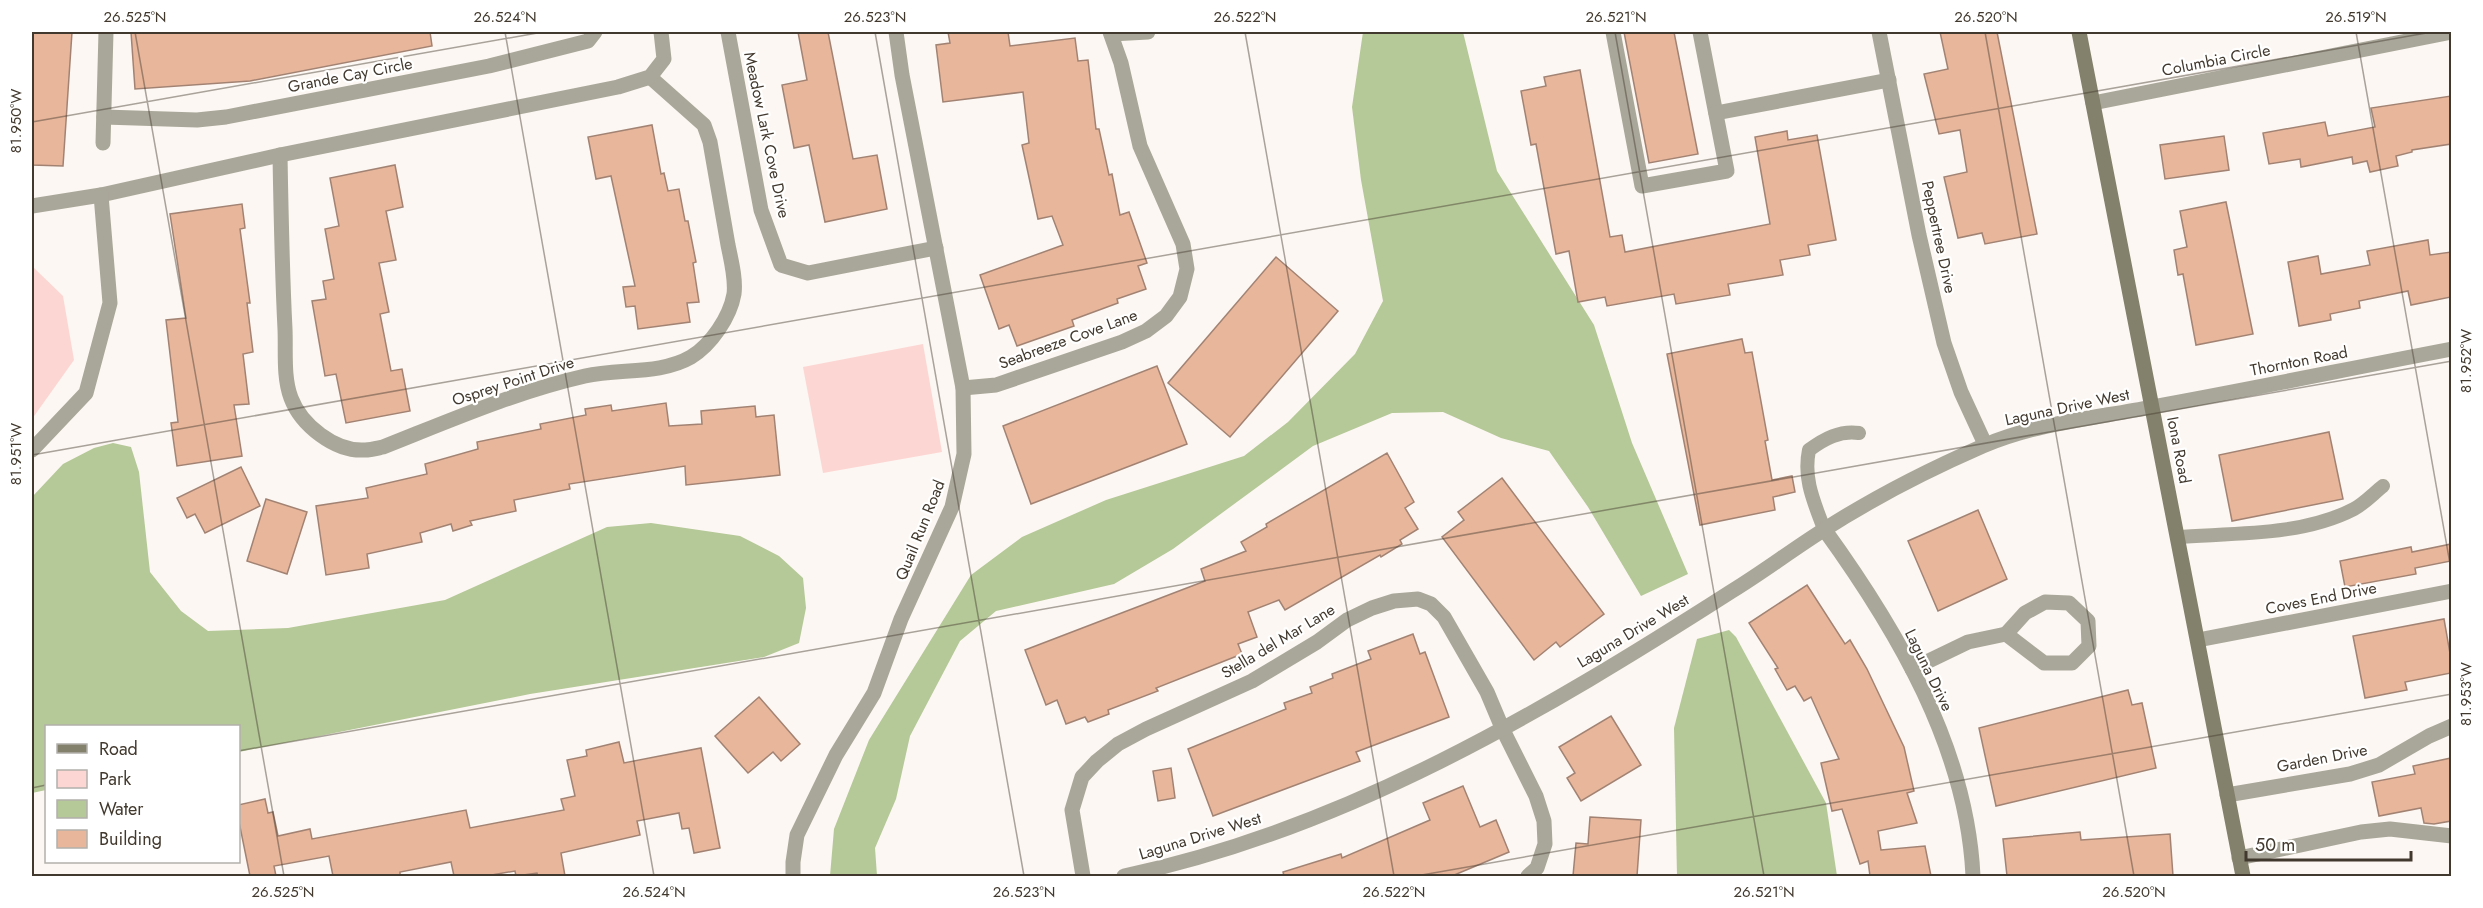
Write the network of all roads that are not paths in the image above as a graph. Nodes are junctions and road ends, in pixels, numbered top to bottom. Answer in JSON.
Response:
{"nodes":[{"id":1,"x":106,"y":32,"type":"edge"},
{"id":2,"x":595,"y":32,"type":"edge"},
{"id":3,"x":661,"y":32,"type":"edge"},
{"id":4,"x":728,"y":32,"type":"edge"},
{"id":5,"x":896,"y":32,"type":"edge"},
{"id":6,"x":1148,"y":32,"type":"edge"},
{"id":7,"x":1613,"y":32,"type":"edge"},
{"id":8,"x":1700,"y":32,"type":"edge"},
{"id":9,"x":1879,"y":32,"type":"edge"},
{"id":10,"x":2079,"y":32,"type":"edge"},
{"id":11,"x":2451,"y":32,"type":"edge"},
{"id":12,"x":1110,"y":33,"type":"edge"},
{"id":13,"x":650,"y":77,"type":"junction"},
{"id":14,"x":1888,"y":80,"type":"junction"},
{"id":15,"x":2093,"y":103,"type":"junction"},
{"id":16,"x":1716,"y":113,"type":"junction"},
{"id":17,"x":104,"y":117,"type":"junction"},
{"id":18,"x":103,"y":143,"type":"dead end"},
{"id":19,"x":280,"y":155,"type":"junction"},
{"id":20,"x":101,"y":195,"type":"junction"},
{"id":21,"x":32,"y":206,"type":"edge"},
{"id":22,"x":936,"y":248,"type":"junction"},
{"id":23,"x":2451,"y":349,"type":"edge"},
{"id":24,"x":963,"y":388,"type":"junction"},
{"id":25,"x":2152,"y":407,"type":"junction"},
{"id":26,"x":1859,"y":433,"type":"dead end"},
{"id":27,"x":1985,"y":444,"type":"junction"},
{"id":28,"x":32,"y":450,"type":"edge"},
{"id":29,"x":2383,"y":486,"type":"dead end"},
{"id":30,"x":1824,"y":529,"type":"junction"},
{"id":31,"x":2177,"y":537,"type":"junction"},
{"id":32,"x":2451,"y":591,"type":"edge"},
{"id":33,"x":2006,"y":634,"type":"junction"},
{"id":34,"x":2198,"y":640,"type":"junction"},
{"id":35,"x":1912,"y":669,"type":"junction"},
{"id":36,"x":2451,"y":726,"type":"edge"},
{"id":37,"x":1503,"y":730,"type":"junction"},
{"id":38,"x":2227,"y":795,"type":"junction"},
{"id":39,"x":2451,"y":836,"type":"edge"},
{"id":40,"x":2239,"y":858,"type":"junction"},
{"id":41,"x":793,"y":876,"type":"edge"},
{"id":42,"x":1083,"y":876,"type":"edge"},
{"id":43,"x":1124,"y":876,"type":"edge"},
{"id":44,"x":1527,"y":876,"type":"edge"},
{"id":45,"x":1973,"y":876,"type":"edge"},
{"id":46,"x":2243,"y":876,"type":"edge"}],
"edges":[{"from":1,"to":17,"type":"street"},
{"from":2,"to":17,"type":"street","name":"Grande Cay Circle"},
{"from":3,"to":13,"type":"street"},
{"from":4,"to":22,"type":"street","name":"Meadow Lark Cove Drive"},
{"from":5,"to":22,"type":"street","name":"Quail Run Road"},
{"from":6,"to":12,"type":"street"},
{"from":7,"to":16,"type":"street"},
{"from":8,"to":16,"type":"street"},
{"from":9,"to":14,"type":"street","name":"Peppertree Drive"},
{"from":10,"to":15,"type":"street","name":"Iona Road"},
{"from":11,"to":15,"type":"street","name":"Columbia Circle"},
{"from":12,"to":24,"type":"street","name":"Seabreeze Cove Lane"},
{"from":13,"to":19,"type":"street"},
{"from":13,"to":19,"type":"street","name":"Osprey Point Drive"},
{"from":14,"to":16,"type":"street"},
{"from":14,"to":27,"type":"street","name":"Peppertree Drive"},
{"from":15,"to":25,"type":"street","name":"Iona Road"},
{"from":17,"to":18,"type":"street"},
{"from":19,"to":20,"type":"street"},
{"from":20,"to":21,"type":"street"},
{"from":20,"to":28,"type":"street"},
{"from":22,"to":24,"type":"street","name":"Quail Run Road"},
{"from":23,"to":25,"type":"street","name":"Thornton Road"},
{"from":24,"to":41,"type":"street","name":"Quail Run Road"},
{"from":25,"to":27,"type":"street","name":"Laguna Drive West"},
{"from":25,"to":31,"type":"street","name":"Iona Road"},
{"from":26,"to":30,"type":"lane"},
{"from":27,"to":30,"type":"street","name":"Laguna Drive West"},
{"from":29,"to":31,"type":"lane"},
{"from":30,"to":35,"type":"street","name":"Laguna Drive"},
{"from":30,"to":37,"type":"street","name":"Laguna Drive West"},
{"from":31,"to":34,"type":"street","name":"Iona Road"},
{"from":32,"to":34,"type":"street","name":"Coves End Drive"},
{"from":33,"to":33,"type":"street"},
{"from":33,"to":35,"type":"street"},
{"from":34,"to":38,"type":"street","name":"Iona Road"},
{"from":35,"to":45,"type":"street","name":"Laguna Drive"},
{"from":36,"to":38,"type":"street","name":"Garden Drive"},
{"from":37,"to":42,"type":"street","name":"Stella del Mar Lane"},
{"from":37,"to":43,"type":"street","name":"Laguna Drive West"},
{"from":37,"to":44,"type":"street","name":"Stella del Mar Lane"},
{"from":38,"to":40,"type":"street","name":"Iona Road"},
{"from":39,"to":40,"type":"street"},
{"from":40,"to":46,"type":"street","name":"Iona Road"}]}
